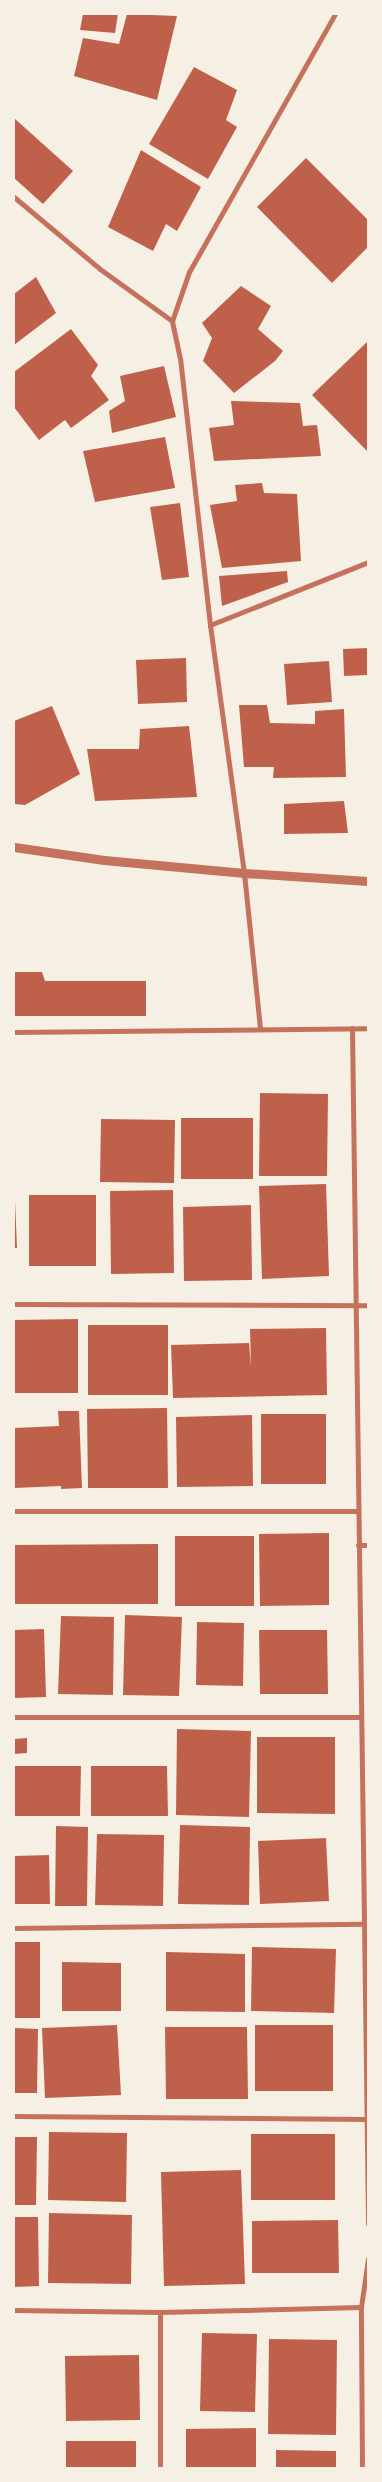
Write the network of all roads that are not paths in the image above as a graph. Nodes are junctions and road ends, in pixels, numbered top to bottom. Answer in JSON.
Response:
{"nodes":[{"id":1,"x":336,"y":14,"type":"edge"},
{"id":2,"x":14,"y":197,"type":"edge"},
{"id":3,"x":172,"y":321,"type":"junction"},
{"id":4,"x":368,"y":562,"type":"edge"},
{"id":5,"x":210,"y":625,"type":"junction"},
{"id":6,"x":14,"y":847,"type":"edge"},
{"id":7,"x":244,"y":873,"type":"junction"},
{"id":8,"x":368,"y":881,"type":"edge"},
{"id":9,"x":260,"y":1028,"type":"junction"},
{"id":10,"x":352,"y":1028,"type":"junction"},
{"id":11,"x":368,"y":1028,"type":"edge"},
{"id":12,"x":14,"y":1032,"type":"edge"},
{"id":13,"x":14,"y":1304,"type":"edge"},
{"id":14,"x":355,"y":1305,"type":"junction"},
{"id":15,"x":368,"y":1305,"type":"edge"},
{"id":16,"x":358,"y":1510,"type":"junction"},
{"id":17,"x":14,"y":1511,"type":"edge"},
{"id":18,"x":368,"y":1545,"type":"edge"},
{"id":19,"x":358,"y":1546,"type":"junction"},
{"id":20,"x":14,"y":1717,"type":"edge"},
{"id":21,"x":361,"y":1717,"type":"junction"},
{"id":22,"x":361,"y":1784,"type":"junction"},
{"id":23,"x":368,"y":1784,"type":"edge"},
{"id":24,"x":364,"y":1924,"type":"junction"},
{"id":25,"x":14,"y":1928,"type":"edge"},
{"id":26,"x":14,"y":2116,"type":"edge"},
{"id":27,"x":367,"y":2119,"type":"junction"},
{"id":28,"x":368,"y":2224,"type":"edge"},
{"id":29,"x":368,"y":2259,"type":"edge"},
{"id":30,"x":361,"y":2307,"type":"junction"},
{"id":31,"x":14,"y":2310,"type":"edge"},
{"id":32,"x":160,"y":2312,"type":"junction"},
{"id":33,"x":160,"y":2468,"type":"edge"},
{"id":34,"x":362,"y":2468,"type":"edge"}],
"edges":[{"from":1,"to":3,"type":"street"},
{"from":2,"to":3,"type":"street"},
{"from":3,"to":5,"type":"street"},
{"from":4,"to":5,"type":"street"},
{"from":5,"to":7,"type":"street"},
{"from":6,"to":7,"type":"street"},
{"from":7,"to":8,"type":"street"},
{"from":7,"to":9,"type":"street"},
{"from":9,"to":10,"type":"street"},
{"from":9,"to":12,"type":"street"},
{"from":10,"to":11,"type":"street"},
{"from":10,"to":14,"type":"street"},
{"from":13,"to":14,"type":"street"},
{"from":14,"to":15,"type":"street"},
{"from":14,"to":16,"type":"street"},
{"from":16,"to":17,"type":"street"},
{"from":16,"to":19,"type":"street"},
{"from":18,"to":19,"type":"street"},
{"from":19,"to":21,"type":"street"},
{"from":20,"to":21,"type":"street"},
{"from":21,"to":22,"type":"street"},
{"from":22,"to":23,"type":"street"},
{"from":22,"to":24,"type":"street"},
{"from":24,"to":25,"type":"street"},
{"from":24,"to":27,"type":"street"},
{"from":26,"to":27,"type":"street"},
{"from":27,"to":28,"type":"street"},
{"from":29,"to":30,"type":"street"},
{"from":30,"to":32,"type":"street"},
{"from":30,"to":34,"type":"street"},
{"from":31,"to":32,"type":"street"},
{"from":32,"to":33,"type":"street"}]}
